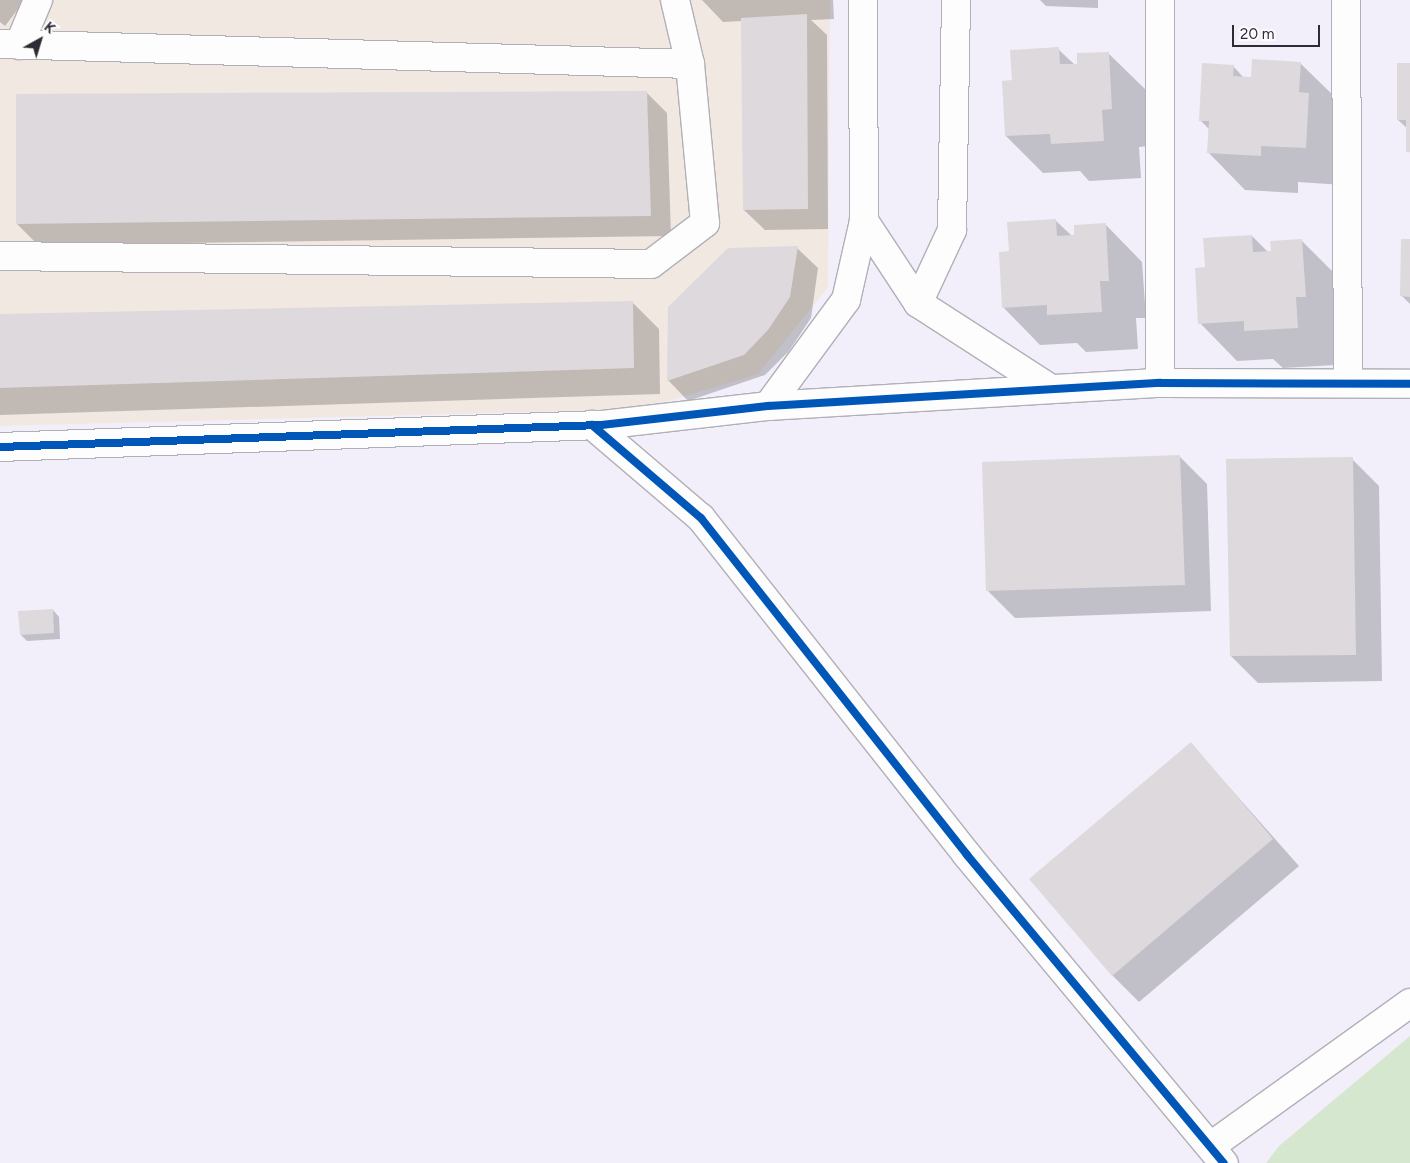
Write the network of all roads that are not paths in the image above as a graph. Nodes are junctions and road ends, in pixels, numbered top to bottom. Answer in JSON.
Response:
{"nodes":[{"id":1,"x":38,"y":0,"type":"edge"},
{"id":2,"x":675,"y":0,"type":"edge"},
{"id":3,"x":863,"y":0,"type":"edge"},
{"id":4,"x":956,"y":0,"type":"edge"},
{"id":5,"x":1160,"y":0,"type":"edge"},
{"id":6,"x":1346,"y":0,"type":"edge"},
{"id":7,"x":10,"y":45,"type":"edge"},
{"id":8,"x":690,"y":64,"type":"junction"},
{"id":9,"x":864,"y":222,"type":"junction"},
{"id":10,"x":0,"y":256,"type":"edge"},
{"id":11,"x":918,"y":303,"type":"junction"},
{"id":12,"x":1160,"y":383,"type":"junction"},
{"id":13,"x":1348,"y":383,"type":"junction"},
{"id":14,"x":1410,"y":384,"type":"edge"},
{"id":15,"x":1051,"y":389,"type":"junction"},
{"id":16,"x":768,"y":406,"type":"junction"},
{"id":17,"x":592,"y":425,"type":"junction"},
{"id":18,"x":0,"y":447,"type":"edge"},
{"id":19,"x":1410,"y":1003,"type":"edge"},
{"id":20,"x":1217,"y":1154,"type":"edge"}],
"edges":[{"from":1,"to":7,"type":"street"},
{"from":2,"to":8,"type":"street"},
{"from":3,"to":9,"type":"street"},
{"from":4,"to":11,"type":"street"},
{"from":5,"to":12,"type":"street"},
{"from":6,"to":13,"type":"street"},
{"from":7,"to":8,"type":"street"},
{"from":8,"to":10,"type":"street"},
{"from":9,"to":11,"type":"street"},
{"from":9,"to":16,"type":"street"},
{"from":11,"to":15,"type":"street"},
{"from":12,"to":13,"type":"street"},
{"from":12,"to":15,"type":"street"},
{"from":13,"to":14,"type":"street"},
{"from":15,"to":16,"type":"street"},
{"from":16,"to":17,"type":"street"},
{"from":17,"to":18,"type":"street"},
{"from":17,"to":20,"type":"street"},
{"from":19,"to":20,"type":"street"}]}
